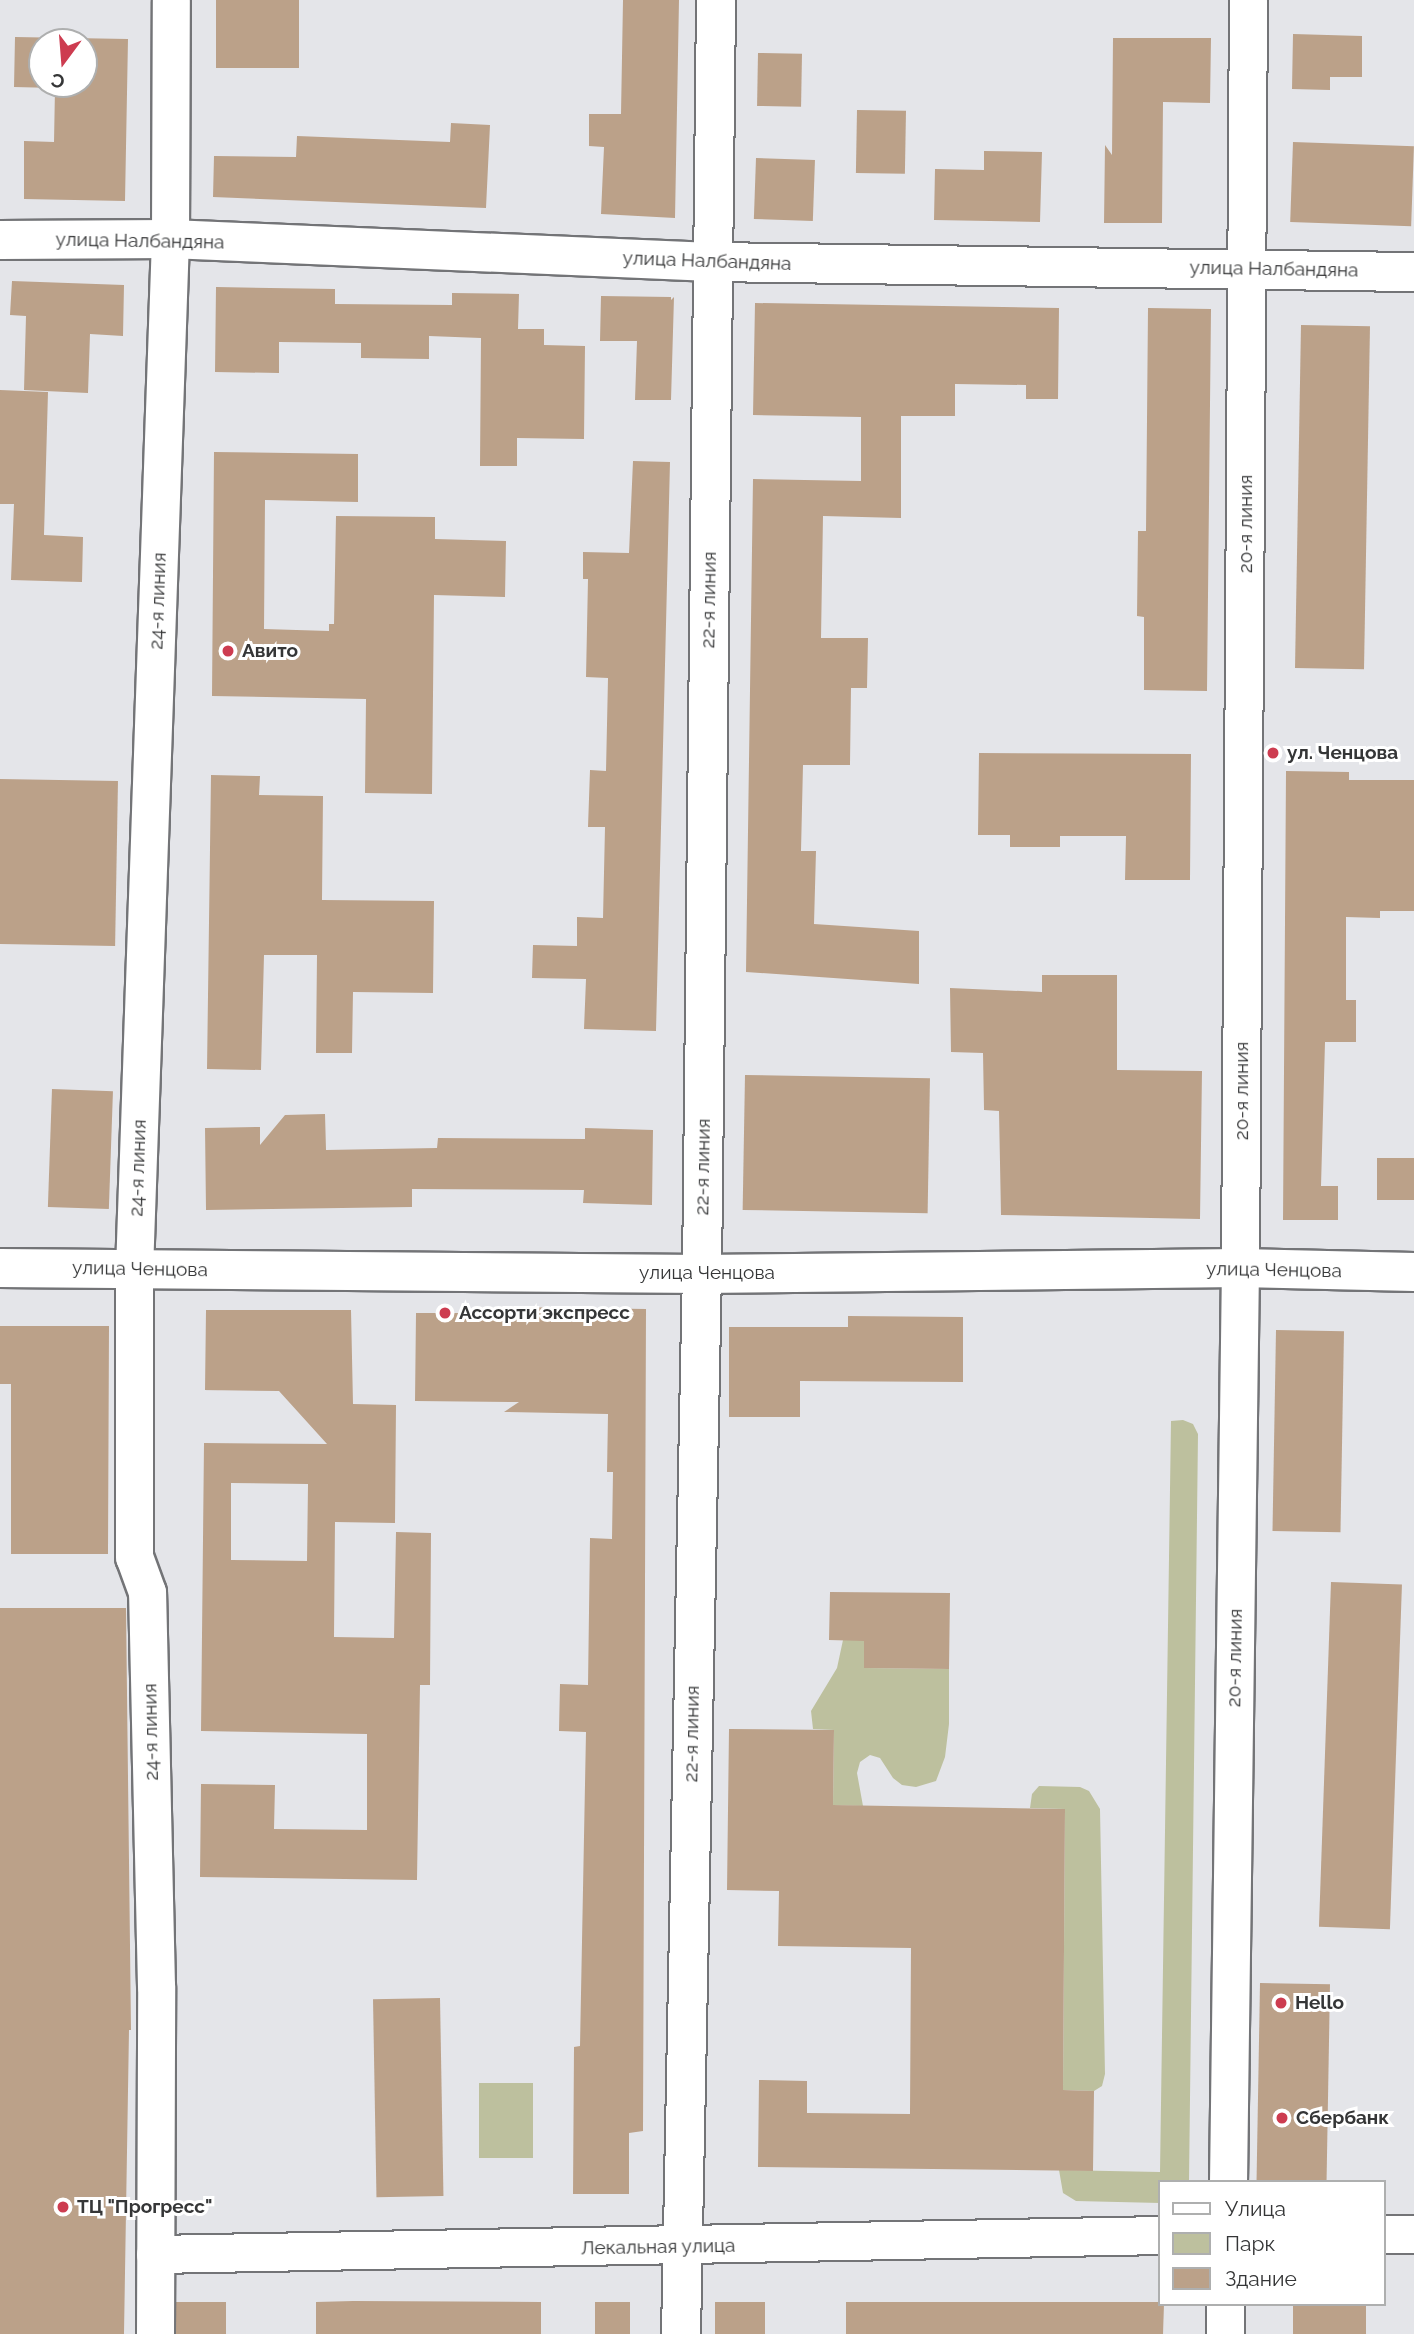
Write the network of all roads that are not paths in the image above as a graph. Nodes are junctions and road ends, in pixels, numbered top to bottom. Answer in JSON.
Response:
{"nodes":[{"id":1,"x":172,"y":0,"type":"edge"},
{"id":2,"x":716,"y":0,"type":"edge"},
{"id":3,"x":1248,"y":0,"type":"edge"},
{"id":4,"x":170,"y":239,"type":"junction"},
{"id":5,"x":0,"y":240,"type":"edge"},
{"id":6,"x":712,"y":262,"type":"junction"},
{"id":7,"x":1248,"y":268,"type":"junction"},
{"id":8,"x":1414,"y":272,"type":"edge"},
{"id":9,"x":0,"y":1268,"type":"edge"},
{"id":10,"x":1240,"y":1268,"type":"junction"},
{"id":11,"x":134,"y":1270,"type":"junction"},
{"id":12,"x":1414,"y":1272,"type":"edge"},
{"id":13,"x":702,"y":1274,"type":"junction"},
{"id":14,"x":1228,"y":2180,"type":"edge"},
{"id":15,"x":1386,"y":2234,"type":"edge"},
{"id":16,"x":1414,"y":2234,"type":"edge"},
{"id":17,"x":1158,"y":2235,"type":"edge"},
{"id":18,"x":682,"y":2246,"type":"junction"},
{"id":19,"x":155,"y":2254,"type":"junction"},
{"id":20,"x":1226,"y":2306,"type":"edge"},
{"id":21,"x":155,"y":2334,"type":"edge"},
{"id":22,"x":681,"y":2334,"type":"edge"},
{"id":23,"x":1225,"y":2334,"type":"edge"}],
"edges":[{"from":1,"to":4,"type":"street","name":"24-я линия"},
{"from":2,"to":6,"type":"street","name":"22-я линия"},
{"from":3,"to":7,"type":"street","name":"20-я линия"},
{"from":4,"to":5,"type":"street","name":"улица Налбандяна"},
{"from":4,"to":6,"type":"street","name":"улица Налбандяна"},
{"from":4,"to":11,"type":"street","name":"24-я линия"},
{"from":6,"to":7,"type":"street","name":"улица Налбандяна"},
{"from":6,"to":13,"type":"street","name":"22-я линия"},
{"from":7,"to":8,"type":"street","name":"улица Налбандяна"},
{"from":7,"to":10,"type":"street","name":"20-я линия"},
{"from":9,"to":11,"type":"street","name":"улица Ченцова"},
{"from":10,"to":12,"type":"street","name":"улица Ченцова"},
{"from":10,"to":13,"type":"street","name":"улица Ченцова"},
{"from":10,"to":14,"type":"street","name":"20-я линия"},
{"from":11,"to":13,"type":"street","name":"улица Ченцова"},
{"from":11,"to":19,"type":"street","name":"24-я линия"},
{"from":13,"to":18,"type":"street","name":"22-я линия"},
{"from":15,"to":16,"type":"street"},
{"from":17,"to":18,"type":"street","name":"Лекальная улица"},
{"from":18,"to":19,"type":"street","name":"Лекальная улица"},
{"from":18,"to":22,"type":"street","name":"22-я линия"},
{"from":19,"to":21,"type":"street","name":"24-я линия"},
{"from":20,"to":23,"type":"street"}]}
